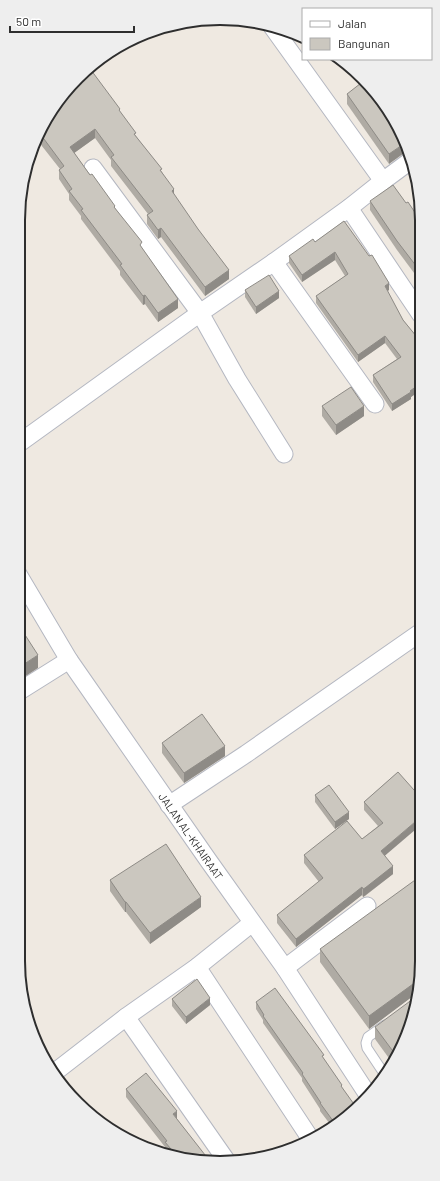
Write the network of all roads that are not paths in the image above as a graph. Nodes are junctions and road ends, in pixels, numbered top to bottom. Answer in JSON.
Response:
{"nodes":[{"id":1,"x":277,"y":34,"type":"edge"},
{"id":2,"x":407,"y":164,"type":"edge"},
{"id":3,"x":93,"y":168,"type":"dead end"},
{"id":4,"x":383,"y":181,"type":"junction"},
{"id":5,"x":349,"y":208,"type":"junction"},
{"id":6,"x":274,"y":262,"type":"junction"},
{"id":7,"x":415,"y":307,"type":"edge"},
{"id":8,"x":200,"y":313,"type":"junction"},
{"id":9,"x":374,"y":404,"type":"dead end"},
{"id":10,"x":25,"y":439,"type":"edge"},
{"id":11,"x":284,"y":454,"type":"dead end"},
{"id":12,"x":25,"y":586,"type":"edge"},
{"id":13,"x":415,"y":636,"type":"edge"},
{"id":14,"x":69,"y":660,"type":"junction"},
{"id":15,"x":25,"y":688,"type":"edge"},
{"id":16,"x":170,"y":805,"type":"junction"},
{"id":17,"x":367,"y":906,"type":"dead end"},
{"id":18,"x":252,"y":923,"type":"junction"},
{"id":19,"x":197,"y":967,"type":"junction"},
{"id":20,"x":285,"y":968,"type":"junction"},
{"id":21,"x":126,"y":1017,"type":"junction"},
{"id":22,"x":392,"y":1019,"type":"edge"},
{"id":23,"x":58,"y":1069,"type":"edge"},
{"id":24,"x":382,"y":1070,"type":"edge"},
{"id":25,"x":366,"y":1091,"type":"edge"},
{"id":26,"x":308,"y":1135,"type":"edge"},
{"id":27,"x":223,"y":1156,"type":"edge"}],
"edges":[{"from":1,"to":4,"type":"street"},
{"from":2,"to":4,"type":"street"},
{"from":3,"to":8,"type":"street"},
{"from":4,"to":5,"type":"street"},
{"from":5,"to":6,"type":"street"},
{"from":5,"to":7,"type":"street"},
{"from":6,"to":8,"type":"street"},
{"from":6,"to":9,"type":"street"},
{"from":8,"to":10,"type":"street"},
{"from":8,"to":11,"type":"street"},
{"from":12,"to":14,"type":"street","name":"JALAN AL-KHAIRAAT"},
{"from":13,"to":16,"type":"street"},
{"from":14,"to":15,"type":"street"},
{"from":14,"to":16,"type":"street","name":"JALAN AL-KHAIRAAT"},
{"from":16,"to":18,"type":"street","name":"JALAN AL-KHAIRAAT"},
{"from":17,"to":20,"type":"street"},
{"from":18,"to":19,"type":"street"},
{"from":18,"to":20,"type":"street","name":"JALAN AL-KHAIRAAT"},
{"from":19,"to":21,"type":"street"},
{"from":19,"to":26,"type":"street"},
{"from":20,"to":25,"type":"street","name":"JALAN AL-KHAIRAAT"},
{"from":21,"to":23,"type":"street"},
{"from":21,"to":27,"type":"street"},
{"from":22,"to":24,"type":"lane"}]}
